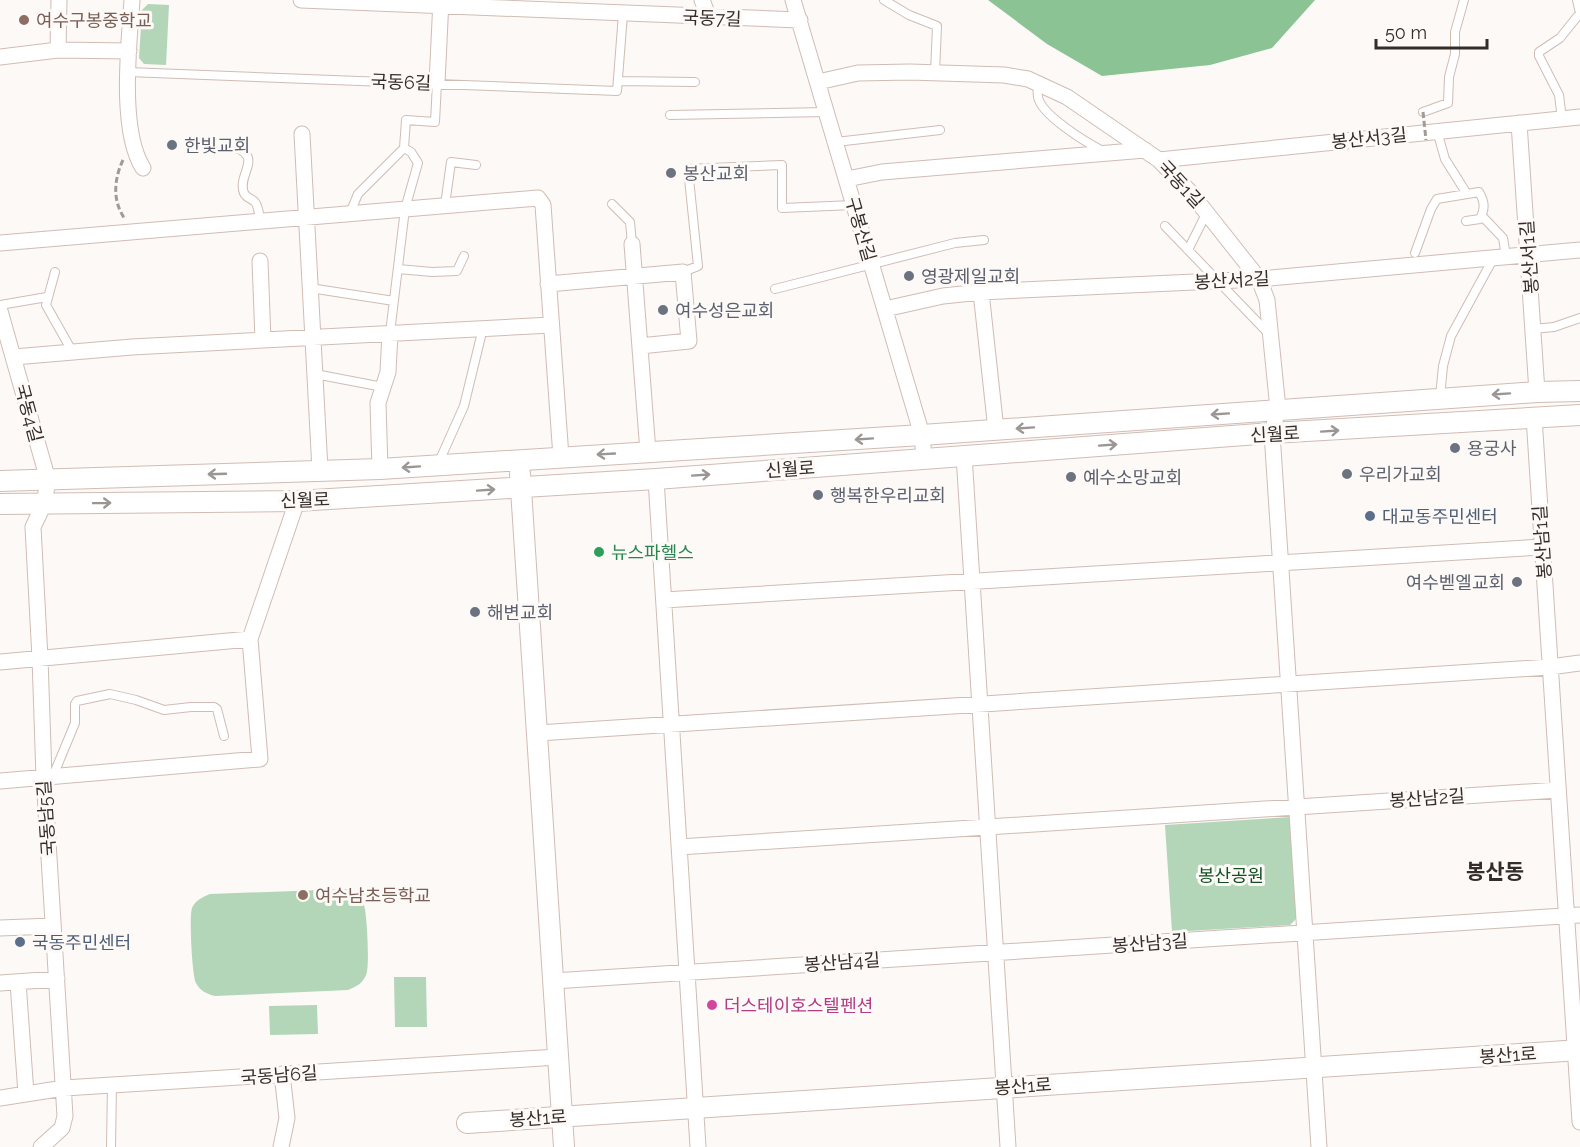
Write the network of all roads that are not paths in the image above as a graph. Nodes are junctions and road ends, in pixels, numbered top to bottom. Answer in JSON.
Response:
{"nodes":[{"id":1,"x":59,"y":0,"type":"edge"},
{"id":2,"x":132,"y":0,"type":"edge"},
{"id":3,"x":301,"y":0,"type":"edge"},
{"id":4,"x":702,"y":0,"type":"edge"},
{"id":5,"x":793,"y":0,"type":"edge"},
{"id":6,"x":884,"y":0,"type":"edge"},
{"id":7,"x":1464,"y":0,"type":"edge"},
{"id":8,"x":1577,"y":0,"type":"edge"},
{"id":9,"x":441,"y":3,"type":"edge"},
{"id":10,"x":1580,"y":13,"type":"edge"},
{"id":11,"x":623,"y":14,"type":"junction"},
{"id":12,"x":709,"y":18,"type":"junction"},
{"id":13,"x":800,"y":20,"type":"junction"},
{"id":14,"x":58,"y":50,"type":"junction"},
{"id":15,"x":129,"y":51,"type":"junction"},
{"id":16,"x":0,"y":57,"type":"edge"},
{"id":17,"x":128,"y":72,"type":"junction"},
{"id":18,"x":935,"y":73,"type":"junction"},
{"id":19,"x":618,"y":81,"type":"junction"},
{"id":20,"x":695,"y":82,"type":"dead end"},
{"id":21,"x":818,"y":82,"type":"junction"},
{"id":22,"x":1038,"y":82,"type":"junction"},
{"id":23,"x":437,"y":83,"type":"junction"},
{"id":24,"x":827,"y":112,"type":"junction"},
{"id":25,"x":1424,"y":112,"type":"road end"},
{"id":26,"x":670,"y":115,"type":"dead end"},
{"id":27,"x":1580,"y":117,"type":"edge"},
{"id":28,"x":1562,"y":119,"type":"junction"},
{"id":29,"x":1519,"y":123,"type":"junction"},
{"id":30,"x":940,"y":130,"type":"dead end"},
{"id":31,"x":302,"y":134,"type":"dead end"},
{"id":32,"x":1439,"y":138,"type":"dead end"},
{"id":33,"x":836,"y":142,"type":"junction"},
{"id":34,"x":229,"y":146,"type":"dead end"},
{"id":35,"x":404,"y":148,"type":"junction"},
{"id":36,"x":1145,"y":150,"type":"junction"},
{"id":37,"x":1107,"y":153,"type":"junction"},
{"id":38,"x":1159,"y":160,"type":"junction"},
{"id":39,"x":476,"y":165,"type":"dead end"},
{"id":40,"x":142,"y":168,"type":"dead end"},
{"id":41,"x":847,"y":179,"type":"junction"},
{"id":42,"x":1467,"y":194,"type":"junction"},
{"id":43,"x":612,"y":204,"type":"dead end"},
{"id":44,"x":446,"y":205,"type":"junction"},
{"id":45,"x":854,"y":205,"type":"junction"},
{"id":46,"x":405,"y":209,"type":"junction"},
{"id":47,"x":1207,"y":212,"type":"junction"},
{"id":48,"x":350,"y":213,"type":"junction"},
{"id":49,"x":1482,"y":216,"type":"junction"},
{"id":50,"x":306,"y":217,"type":"junction"},
{"id":51,"x":260,"y":221,"type":"junction"},
{"id":52,"x":1467,"y":221,"type":"dead end"},
{"id":53,"x":1165,"y":226,"type":"dead end"},
{"id":54,"x":984,"y":240,"type":"dead end"},
{"id":55,"x":0,"y":243,"type":"edge"},
{"id":56,"x":632,"y":244,"type":"joint"},
{"id":57,"x":1188,"y":250,"type":"junction"},
{"id":58,"x":1580,"y":250,"type":"edge"},
{"id":59,"x":1528,"y":254,"type":"junction"},
{"id":60,"x":464,"y":256,"type":"dead end"},
{"id":61,"x":1420,"y":257,"type":"junction"},
{"id":62,"x":1500,"y":257,"type":"junction"},
{"id":63,"x":260,"y":261,"type":"dead end"},
{"id":64,"x":872,"y":264,"type":"junction"},
{"id":65,"x":398,"y":268,"type":"junction"},
{"id":66,"x":55,"y":272,"type":"dead end"},
{"id":67,"x":683,"y":272,"type":"junction"},
{"id":68,"x":634,"y":276,"type":"junction"},
{"id":69,"x":1259,"y":279,"type":"junction"},
{"id":70,"x":1217,"y":281,"type":"junction"},
{"id":71,"x":549,"y":284,"type":"junction"},
{"id":72,"x":310,"y":288,"type":"junction"},
{"id":73,"x":775,"y":289,"type":"dead end"},
{"id":74,"x":981,"y":292,"type":"junction"},
{"id":75,"x":47,"y":297,"type":"junction"},
{"id":76,"x":394,"y":301,"type":"junction"},
{"id":77,"x":0,"y":305,"type":"edge"},
{"id":78,"x":885,"y":309,"type":"junction"},
{"id":79,"x":0,"y":311,"type":"edge"},
{"id":80,"x":1580,"y":318,"type":"edge"},
{"id":81,"x":551,"y":325,"type":"junction"},
{"id":82,"x":483,"y":328,"type":"junction"},
{"id":83,"x":1533,"y":329,"type":"junction"},
{"id":84,"x":390,"y":333,"type":"junction"},
{"id":85,"x":1270,"y":336,"type":"junction"},
{"id":86,"x":313,"y":337,"type":"junction"},
{"id":87,"x":263,"y":340,"type":"junction"},
{"id":88,"x":640,"y":346,"type":"junction"},
{"id":89,"x":72,"y":351,"type":"junction"},
{"id":90,"x":14,"y":357,"type":"junction"},
{"id":91,"x":315,"y":374,"type":"junction"},
{"id":92,"x":383,"y":387,"type":"junction"},
{"id":93,"x":1580,"y":391,"type":"edge"},
{"id":94,"x":1537,"y":392,"type":"junction"},
{"id":95,"x":1440,"y":399,"type":"junction"},
{"id":96,"x":1278,"y":409,"type":"junction"},
{"id":97,"x":1580,"y":415,"type":"edge"},
{"id":98,"x":1534,"y":417,"type":"junction"},
{"id":99,"x":996,"y":430,"type":"junction"},
{"id":100,"x":1272,"y":433,"type":"junction"},
{"id":101,"x":922,"y":435,"type":"junction"},
{"id":102,"x":648,"y":452,"type":"junction"},
{"id":103,"x":964,"y":455,"type":"junction"},
{"id":104,"x":561,"y":457,"type":"junction"},
{"id":105,"x":924,"y":458,"type":"junction"},
{"id":106,"x":520,"y":460,"type":"junction"},
{"id":107,"x":437,"y":465,"type":"junction"},
{"id":108,"x":380,"y":469,"type":"junction"},
{"id":109,"x":320,"y":470,"type":"junction"},
{"id":110,"x":656,"y":479,"type":"junction"},
{"id":111,"x":48,"y":480,"type":"junction"},
{"id":112,"x":0,"y":481,"type":"edge"},
{"id":113,"x":521,"y":488,"type":"junction"},
{"id":114,"x":297,"y":501,"type":"junction"},
{"id":115,"x":0,"y":504,"type":"edge"},
{"id":116,"x":44,"y":504,"type":"junction"},
{"id":117,"x":1542,"y":547,"type":"junction"},
{"id":118,"x":1280,"y":562,"type":"junction"},
{"id":119,"x":972,"y":581,"type":"junction"},
{"id":120,"x":664,"y":600,"type":"junction"},
{"id":121,"x":250,"y":639,"type":"junction"},
{"id":122,"x":40,"y":658,"type":"junction"},
{"id":123,"x":0,"y":662,"type":"edge"},
{"id":124,"x":1580,"y":663,"type":"edge"},
{"id":125,"x":1550,"y":667,"type":"junction"},
{"id":126,"x":1288,"y":684,"type":"junction"},
{"id":127,"x":980,"y":704,"type":"junction"},
{"id":128,"x":671,"y":724,"type":"junction"},
{"id":129,"x":538,"y":732,"type":"junction"},
{"id":130,"x":224,"y":736,"type":"dead end"},
{"id":131,"x":48,"y":777,"type":"junction"},
{"id":132,"x":0,"y":781,"type":"edge"},
{"id":133,"x":1558,"y":790,"type":"junction"},
{"id":134,"x":1296,"y":807,"type":"junction"},
{"id":135,"x":988,"y":827,"type":"junction"},
{"id":136,"x":679,"y":847,"type":"junction"},
{"id":137,"x":1573,"y":916,"type":"edge"},
{"id":138,"x":53,"y":926,"type":"junction"},
{"id":139,"x":0,"y":928,"type":"edge"},
{"id":140,"x":1305,"y":933,"type":"junction"},
{"id":141,"x":996,"y":952,"type":"junction"},
{"id":142,"x":687,"y":972,"type":"junction"},
{"id":143,"x":57,"y":979,"type":"junction"},
{"id":144,"x":553,"y":981,"type":"junction"},
{"id":145,"x":18,"y":982,"type":"junction"},
{"id":146,"x":0,"y":983,"type":"edge"},
{"id":147,"x":1578,"y":1050,"type":"edge"},
{"id":148,"x":558,"y":1057,"type":"junction"},
{"id":149,"x":1314,"y":1067,"type":"junction"},
{"id":150,"x":282,"y":1074,"type":"junction"},
{"id":151,"x":112,"y":1085,"type":"junction"},
{"id":152,"x":64,"y":1088,"type":"junction"},
{"id":153,"x":1004,"y":1088,"type":"junction"},
{"id":154,"x":26,"y":1094,"type":"junction"},
{"id":155,"x":0,"y":1098,"type":"edge"},
{"id":156,"x":696,"y":1107,"type":"junction"},
{"id":157,"x":562,"y":1116,"type":"junction"},
{"id":158,"x":1580,"y":1122,"type":"edge"},
{"id":159,"x":466,"y":1123,"type":"dead end"},
{"id":160,"x":40,"y":1147,"type":"edge"},
{"id":161,"x":111,"y":1147,"type":"edge"},
{"id":162,"x":281,"y":1147,"type":"edge"},
{"id":163,"x":564,"y":1147,"type":"edge"},
{"id":164,"x":698,"y":1147,"type":"edge"},
{"id":165,"x":1008,"y":1147,"type":"edge"},
{"id":166,"x":1319,"y":1147,"type":"edge"}],
"edges":[{"from":1,"to":14,"type":"street"},
{"from":2,"to":15,"type":"street"},
{"from":3,"to":9,"type":"street","name":"국동7길"},
{"from":4,"to":12,"type":"street"},
{"from":5,"to":13,"type":"street","name":"구봉산길"},
{"from":6,"to":18,"type":"lane"},
{"from":7,"to":25,"type":"lane"},
{"from":8,"to":10,"type":"lane"},
{"from":9,"to":11,"type":"street","name":"국동7길"},
{"from":9,"to":23,"type":"street"},
{"from":10,"to":28,"type":"lane"},
{"from":11,"to":12,"type":"street","name":"국동7길"},
{"from":11,"to":19,"type":"lane"},
{"from":12,"to":13,"type":"street","name":"국동7길"},
{"from":13,"to":21,"type":"street","name":"구봉산길"},
{"from":14,"to":15,"type":"street"},
{"from":14,"to":16,"type":"street"},
{"from":15,"to":17,"type":"street"},
{"from":17,"to":23,"type":"lane","name":"국동6길"},
{"from":17,"to":40,"type":"street"},
{"from":18,"to":21,"type":"street","name":"국동1길"},
{"from":18,"to":22,"type":"street","name":"국동1길"},
{"from":19,"to":20,"type":"lane"},
{"from":19,"to":23,"type":"lane","name":"국동6길"},
{"from":21,"to":24,"type":"street","name":"구봉산길"},
{"from":22,"to":36,"type":"street","name":"국동1길"},
{"from":22,"to":37,"type":"lane"},
{"from":23,"to":35,"type":"lane"},
{"from":24,"to":26,"type":"lane"},
{"from":24,"to":33,"type":"street","name":"구봉산길"},
{"from":27,"to":28,"type":"street","name":"봉산서3길"},
{"from":28,"to":29,"type":"street","name":"봉산서3길"},
{"from":29,"to":38,"type":"street","name":"봉산서3길"},
{"from":29,"to":59,"type":"street","name":"봉산서1길"},
{"from":30,"to":33,"type":"lane"},
{"from":31,"to":50,"type":"street"},
{"from":32,"to":42,"type":"lane"},
{"from":33,"to":41,"type":"street","name":"구봉산길"},
{"from":34,"to":51,"type":"lane"},
{"from":35,"to":46,"type":"lane"},
{"from":35,"to":48,"type":"lane"},
{"from":36,"to":37,"type":"street"},
{"from":36,"to":38,"type":"street","name":"국동1길"},
{"from":37,"to":41,"type":"street"},
{"from":38,"to":47,"type":"street","name":"국동1길"},
{"from":39,"to":44,"type":"lane"},
{"from":41,"to":45,"type":"street","name":"구봉산길"},
{"from":42,"to":49,"type":"lane"},
{"from":42,"to":61,"type":"lane"},
{"from":43,"to":56,"type":"lane"},
{"from":44,"to":46,"type":"street"},
{"from":44,"to":71,"type":"street"},
{"from":45,"to":64,"type":"street","name":"구봉산길"},
{"from":45,"to":67,"type":"lane"},
{"from":46,"to":48,"type":"street"},
{"from":46,"to":65,"type":"lane"},
{"from":47,"to":57,"type":"lane"},
{"from":47,"to":69,"type":"street","name":"국동1길"},
{"from":48,"to":50,"type":"street"},
{"from":49,"to":52,"type":"lane"},
{"from":49,"to":62,"type":"lane"},
{"from":50,"to":51,"type":"street"},
{"from":50,"to":72,"type":"street"},
{"from":51,"to":55,"type":"street"},
{"from":53,"to":57,"type":"lane"},
{"from":54,"to":64,"type":"lane"},
{"from":56,"to":68,"type":"street"},
{"from":57,"to":70,"type":"lane"},
{"from":58,"to":59,"type":"street","name":"봉산서2길"},
{"from":59,"to":62,"type":"street","name":"봉산서2길"},
{"from":59,"to":83,"type":"street","name":"봉산서1길"},
{"from":60,"to":65,"type":"lane"},
{"from":61,"to":62,"type":"street","name":"봉산서2길"},
{"from":61,"to":69,"type":"street","name":"봉산서2길"},
{"from":62,"to":95,"type":"lane"},
{"from":63,"to":87,"type":"street"},
{"from":64,"to":73,"type":"lane"},
{"from":64,"to":78,"type":"street","name":"구봉산길"},
{"from":65,"to":76,"type":"lane"},
{"from":66,"to":75,"type":"lane"},
{"from":67,"to":68,"type":"street"},
{"from":67,"to":88,"type":"street"},
{"from":68,"to":71,"type":"street"},
{"from":68,"to":88,"type":"street"},
{"from":69,"to":70,"type":"street","name":"봉산서2길"},
{"from":69,"to":85,"type":"street","name":"국동1길"},
{"from":70,"to":74,"type":"street","name":"봉산서2길"},
{"from":70,"to":85,"type":"lane"},
{"from":71,"to":81,"type":"street"},
{"from":72,"to":76,"type":"lane"},
{"from":72,"to":86,"type":"street"},
{"from":74,"to":78,"type":"street","name":"봉산서2길"},
{"from":74,"to":99,"type":"street"},
{"from":75,"to":77,"type":"lane"},
{"from":75,"to":89,"type":"lane"},
{"from":76,"to":84,"type":"lane"},
{"from":78,"to":101,"type":"street","name":"구봉산길"},
{"from":79,"to":90,"type":"street","name":"국동4길"},
{"from":80,"to":83,"type":"lane"},
{"from":81,"to":82,"type":"street"},
{"from":81,"to":104,"type":"street"},
{"from":82,"to":84,"type":"street"},
{"from":82,"to":107,"type":"lane"},
{"from":83,"to":94,"type":"street","name":"봉산서1길"},
{"from":84,"to":86,"type":"street"},
{"from":84,"to":92,"type":"street"},
{"from":85,"to":96,"type":"street","name":"국동1길"},
{"from":86,"to":87,"type":"street"},
{"from":86,"to":91,"type":"street"},
{"from":87,"to":89,"type":"street"},
{"from":88,"to":102,"type":"street"},
{"from":89,"to":90,"type":"street"},
{"from":90,"to":111,"type":"street","name":"국동4길"},
{"from":91,"to":92,"type":"lane"},
{"from":91,"to":109,"type":"street"},
{"from":92,"to":108,"type":"street"},
{"from":93,"to":94,"type":"street","name":"신월로"},
{"from":94,"to":95,"type":"street","name":"신월로","one_way":true},
{"from":95,"to":96,"type":"street","name":"신월로"},
{"from":96,"to":99,"type":"street","name":"신월로","one_way":true},
{"from":96,"to":100,"type":"street","name":"국동1길"},
{"from":97,"to":98,"type":"street","name":"신월로"},
{"from":100,"to":98,"type":"street","name":"신월로","one_way":true},
{"from":98,"to":117,"type":"street","name":"봉산남1길"},
{"from":99,"to":101,"type":"street","name":"신월로"},
{"from":103,"to":100,"type":"street","name":"신월로","one_way":true},
{"from":100,"to":118,"type":"street"},
{"from":101,"to":102,"type":"street","name":"신월로","one_way":true},
{"from":101,"to":105,"type":"street","name":"구봉산길"},
{"from":102,"to":104,"type":"street","name":"신월로","one_way":true},
{"from":103,"to":105,"type":"street","name":"신월로"},
{"from":103,"to":119,"type":"street"},
{"from":104,"to":106,"type":"street","name":"신월로"},
{"from":110,"to":105,"type":"street","name":"신월로","one_way":true},
{"from":106,"to":107,"type":"street","name":"신월로"},
{"from":106,"to":113,"type":"street"},
{"from":107,"to":108,"type":"street","name":"신월로","one_way":true},
{"from":108,"to":109,"type":"street","name":"신월로"},
{"from":109,"to":111,"type":"street","name":"신월로","one_way":true},
{"from":110,"to":113,"type":"street","name":"신월로"},
{"from":110,"to":120,"type":"street"},
{"from":111,"to":112,"type":"street","name":"신월로"},
{"from":111,"to":116,"type":"street","name":"국동남5길"},
{"from":114,"to":113,"type":"street","name":"신월로","one_way":true},
{"from":113,"to":129,"type":"street"},
{"from":116,"to":114,"type":"street","name":"신월로","one_way":true},
{"from":114,"to":121,"type":"street"},
{"from":115,"to":116,"type":"street","name":"신월로"},
{"from":116,"to":122,"type":"street","name":"국동남5길"},
{"from":117,"to":118,"type":"street"},
{"from":117,"to":125,"type":"street","name":"봉산남1길"},
{"from":118,"to":119,"type":"street"},
{"from":118,"to":126,"type":"street"},
{"from":119,"to":120,"type":"street"},
{"from":119,"to":127,"type":"street"},
{"from":120,"to":128,"type":"street"},
{"from":121,"to":122,"type":"street"},
{"from":121,"to":131,"type":"street"},
{"from":122,"to":123,"type":"street"},
{"from":122,"to":131,"type":"street","name":"국동남5길"},
{"from":124,"to":125,"type":"street"},
{"from":125,"to":126,"type":"street"},
{"from":125,"to":133,"type":"street","name":"봉산남1길"},
{"from":126,"to":127,"type":"street"},
{"from":126,"to":134,"type":"street"},
{"from":127,"to":128,"type":"street"},
{"from":127,"to":135,"type":"street"},
{"from":128,"to":129,"type":"street"},
{"from":128,"to":136,"type":"street"},
{"from":129,"to":144,"type":"street"},
{"from":130,"to":131,"type":"lane"},
{"from":131,"to":132,"type":"street"},
{"from":131,"to":138,"type":"street","name":"국동남5길"},
{"from":133,"to":134,"type":"street","name":"봉산남2길"},
{"from":133,"to":137,"type":"street","name":"봉산남1길"},
{"from":134,"to":135,"type":"street"},
{"from":134,"to":140,"type":"street"},
{"from":135,"to":136,"type":"street"},
{"from":135,"to":141,"type":"street"},
{"from":136,"to":142,"type":"street"},
{"from":137,"to":140,"type":"street"},
{"from":137,"to":147,"type":"street","name":"봉산남1길"},
{"from":138,"to":139,"type":"street"},
{"from":138,"to":143,"type":"street","name":"국동남5길"},
{"from":140,"to":141,"type":"street","name":"봉산남3길"},
{"from":140,"to":149,"type":"street"},
{"from":141,"to":142,"type":"street","name":"봉산남4길"},
{"from":141,"to":153,"type":"street"},
{"from":142,"to":144,"type":"street","name":"봉산남4길"},
{"from":142,"to":156,"type":"street"},
{"from":143,"to":145,"type":"street"},
{"from":143,"to":152,"type":"street","name":"국동남5길"},
{"from":144,"to":148,"type":"street"},
{"from":145,"to":146,"type":"street"},
{"from":145,"to":154,"type":"street"},
{"from":147,"to":149,"type":"street","name":"봉산1로"},
{"from":147,"to":158,"type":"street","name":"봉산남1길"},
{"from":148,"to":150,"type":"street","name":"국동남6길"},
{"from":148,"to":157,"type":"street"},
{"from":149,"to":153,"type":"street","name":"봉산1로"},
{"from":149,"to":166,"type":"street"},
{"from":150,"to":151,"type":"street","name":"국동남6길"},
{"from":150,"to":162,"type":"street"},
{"from":151,"to":152,"type":"street","name":"국동남6길"},
{"from":151,"to":161,"type":"lane"},
{"from":152,"to":154,"type":"street","name":"국동남6길"},
{"from":152,"to":160,"type":"street","name":"국동남5길"},
{"from":153,"to":156,"type":"street","name":"봉산1로"},
{"from":153,"to":165,"type":"street"},
{"from":154,"to":155,"type":"street","name":"국동남6길"},
{"from":156,"to":157,"type":"street","name":"봉산1로"},
{"from":156,"to":164,"type":"street"},
{"from":157,"to":159,"type":"street","name":"봉산1로"},
{"from":157,"to":163,"type":"street"}]}
